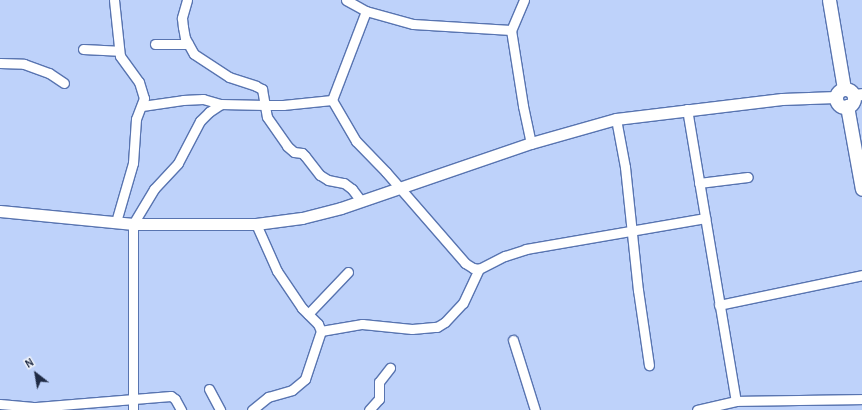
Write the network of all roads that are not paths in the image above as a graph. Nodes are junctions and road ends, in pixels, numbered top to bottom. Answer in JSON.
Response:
{"nodes":[{"id":1,"x":114,"y":0,"type":"edge"},
{"id":2,"x":187,"y":0,"type":"edge"},
{"id":3,"x":346,"y":0,"type":"edge"},
{"id":4,"x":524,"y":0,"type":"edge"},
{"id":5,"x":829,"y":0,"type":"edge"},
{"id":6,"x":366,"y":11,"type":"junction"},
{"id":7,"x":511,"y":30,"type":"junction"},
{"id":8,"x":155,"y":44,"type":"dead end"},
{"id":9,"x":188,"y":44,"type":"junction"},
{"id":10,"x":83,"y":49,"type":"dead end"},
{"id":11,"x":118,"y":51,"type":"junction"},
{"id":12,"x":0,"y":63,"type":"edge"},
{"id":13,"x":64,"y":83,"type":"dead end"},
{"id":14,"x":849,"y":94,"type":"edge"},
{"id":15,"x":332,"y":100,"type":"junction"},
{"id":16,"x":221,"y":104,"type":"junction"},
{"id":17,"x":142,"y":106,"type":"junction"},
{"id":18,"x":265,"y":106,"type":"junction"},
{"id":19,"x":687,"y":109,"type":"junction"},
{"id":20,"x":616,"y":119,"type":"junction"},
{"id":21,"x":531,"y":143,"type":"junction"},
{"id":22,"x":748,"y":177,"type":"dead end"},
{"id":23,"x":699,"y":183,"type":"junction"},
{"id":24,"x":401,"y":188,"type":"junction"},
{"id":25,"x":862,"y":189,"type":"edge"},
{"id":26,"x":361,"y":201,"type":"junction"},
{"id":27,"x":0,"y":211,"type":"edge"},
{"id":28,"x":704,"y":218,"type":"junction"},
{"id":29,"x":116,"y":222,"type":"junction"},
{"id":30,"x":133,"y":224,"type":"junction"},
{"id":31,"x":256,"y":224,"type":"junction"},
{"id":32,"x":631,"y":231,"type":"junction"},
{"id":33,"x":479,"y":269,"type":"junction"},
{"id":34,"x":348,"y":272,"type":"dead end"},
{"id":35,"x":862,"y":275,"type":"edge"},
{"id":36,"x":719,"y":304,"type":"junction"},
{"id":37,"x":308,"y":314,"type":"junction"},
{"id":38,"x":321,"y":331,"type":"junction"},
{"id":39,"x":513,"y":340,"type":"dead end"},
{"id":40,"x":649,"y":365,"type":"dead end"},
{"id":41,"x":390,"y":368,"type":"dead end"},
{"id":42,"x":209,"y":389,"type":"dead end"},
{"id":43,"x":862,"y":399,"type":"edge"},
{"id":44,"x":133,"y":400,"type":"junction"},
{"id":45,"x":736,"y":401,"type":"junction"},
{"id":46,"x":0,"y":404,"type":"edge"},
{"id":47,"x":763,"y":406,"type":"edge"},
{"id":48,"x":36,"y":409,"type":"edge"},
{"id":49,"x":133,"y":410,"type":"edge"},
{"id":50,"x":181,"y":410,"type":"edge"},
{"id":51,"x":220,"y":410,"type":"edge"},
{"id":52,"x":252,"y":410,"type":"edge"},
{"id":53,"x":369,"y":410,"type":"edge"},
{"id":54,"x":535,"y":410,"type":"edge"},
{"id":55,"x":697,"y":410,"type":"edge"}],
"edges":[{"from":1,"to":11,"type":"street"},
{"from":2,"to":9,"type":"street"},
{"from":3,"to":6,"type":"street"},
{"from":4,"to":7,"type":"street"},
{"from":5,"to":14,"type":"main road"},
{"from":6,"to":7,"type":"street"},
{"from":6,"to":15,"type":"street"},
{"from":7,"to":21,"type":"street"},
{"from":8,"to":9,"type":"street"},
{"from":9,"to":18,"type":"street"},
{"from":10,"to":11,"type":"street"},
{"from":11,"to":17,"type":"street"},
{"from":12,"to":13,"type":"street"},
{"from":14,"to":19,"type":"street"},
{"from":14,"to":25,"type":"main road"},
{"from":15,"to":18,"type":"street"},
{"from":15,"to":24,"type":"street"},
{"from":16,"to":17,"type":"street"},
{"from":16,"to":18,"type":"street"},
{"from":16,"to":30,"type":"street"},
{"from":17,"to":29,"type":"street"},
{"from":18,"to":26,"type":"street"},
{"from":19,"to":20,"type":"street"},
{"from":19,"to":23,"type":"street"},
{"from":20,"to":21,"type":"street"},
{"from":20,"to":32,"type":"street"},
{"from":21,"to":24,"type":"street"},
{"from":22,"to":23,"type":"street"},
{"from":23,"to":28,"type":"street"},
{"from":24,"to":26,"type":"street"},
{"from":24,"to":33,"type":"street"},
{"from":26,"to":31,"type":"street"},
{"from":27,"to":29,"type":"street"},
{"from":28,"to":32,"type":"street"},
{"from":28,"to":36,"type":"street"},
{"from":29,"to":30,"type":"street"},
{"from":30,"to":31,"type":"street"},
{"from":30,"to":44,"type":"street"},
{"from":31,"to":37,"type":"street"},
{"from":32,"to":33,"type":"street"},
{"from":32,"to":40,"type":"street"},
{"from":33,"to":38,"type":"street"},
{"from":34,"to":37,"type":"street"},
{"from":35,"to":36,"type":"street"},
{"from":36,"to":45,"type":"street"},
{"from":37,"to":38,"type":"street"},
{"from":38,"to":52,"type":"street"},
{"from":39,"to":54,"type":"street"},
{"from":41,"to":53,"type":"street"},
{"from":42,"to":51,"type":"street"},
{"from":43,"to":47,"type":"street"},
{"from":44,"to":48,"type":"street"},
{"from":44,"to":49,"type":"street"},
{"from":44,"to":50,"type":"street"},
{"from":45,"to":47,"type":"street"},
{"from":45,"to":55,"type":"street"},
{"from":46,"to":48,"type":"street"}]}
